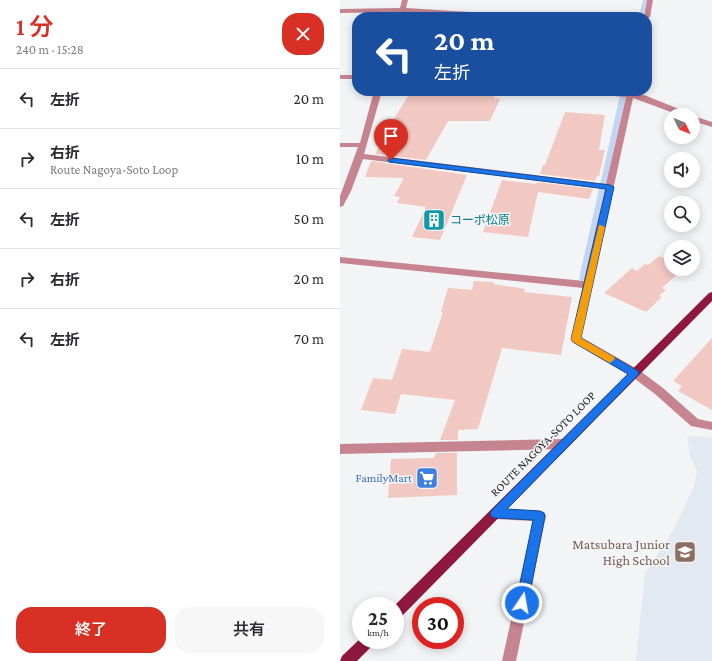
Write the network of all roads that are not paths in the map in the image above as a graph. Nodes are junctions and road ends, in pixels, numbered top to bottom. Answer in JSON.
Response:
{"nodes":[{"id":1,"x":405,"y":0,"type":"edge"},
{"id":2,"x":650,"y":0,"type":"edge"},
{"id":3,"x":404,"y":10,"type":"junction"},
{"id":4,"x":340,"y":11,"type":"edge"},
{"id":5,"x":437,"y":12,"type":"edge"},
{"id":6,"x":648,"y":12,"type":"edge"},
{"id":7,"x":340,"y":77,"type":"edge"},
{"id":8,"x":352,"y":77,"type":"edge"},
{"id":9,"x":376,"y":96,"type":"edge"},
{"id":10,"x":630,"y":96,"type":"edge"},
{"id":11,"x":638,"y":96,"type":"edge"},
{"id":12,"x":668,"y":108,"type":"edge"},
{"id":13,"x":700,"y":121,"type":"edge"},
{"id":14,"x":712,"y":125,"type":"edge"},
{"id":15,"x":340,"y":145,"type":"edge"},
{"id":16,"x":361,"y":145,"type":"junction"},
{"id":17,"x":360,"y":156,"type":"junction"},
{"id":18,"x":610,"y":187,"type":"junction"},
{"id":19,"x":340,"y":204,"type":"edge"},
{"id":20,"x":340,"y":260,"type":"edge"},
{"id":21,"x":589,"y":285,"type":"junction"},
{"id":22,"x":712,"y":295,"type":"edge"},
{"id":23,"x":634,"y":374,"type":"junction"},
{"id":24,"x":712,"y":426,"type":"edge"},
{"id":25,"x":563,"y":444,"type":"junction"},
{"id":26,"x":340,"y":449,"type":"edge"},
{"id":27,"x":496,"y":514,"type":"junction"},
{"id":28,"x":404,"y":605,"type":"edge"},
{"id":29,"x":359,"y":649,"type":"edge"},
{"id":30,"x":347,"y":661,"type":"edge"},
{"id":31,"x":510,"y":661,"type":"edge"}],
"edges":[{"from":1,"to":3,"type":"street"},
{"from":2,"to":6,"type":"street"},
{"from":3,"to":4,"type":"street"},
{"from":3,"to":5,"type":"street"},
{"from":7,"to":8,"type":"street"},
{"from":9,"to":16,"type":"street"},
{"from":10,"to":18,"type":"street"},
{"from":11,"to":12,"type":"street"},
{"from":13,"to":14,"type":"street"},
{"from":15,"to":16,"type":"street"},
{"from":16,"to":17,"type":"street"},
{"from":17,"to":18,"type":"street"},
{"from":17,"to":19,"type":"street"},
{"from":18,"to":21,"type":"street"},
{"from":20,"to":21,"type":"street"},
{"from":21,"to":23,"type":"street"},
{"from":22,"to":23,"type":"main road","name":"ROUTE NAGOYA-SOTO LOOP"},
{"from":23,"to":24,"type":"street"},
{"from":23,"to":25,"type":"main road","name":"ROUTE NAGOYA-SOTO LOOP"},
{"from":25,"to":26,"type":"street"},
{"from":25,"to":27,"type":"main road","name":"ROUTE NAGOYA-SOTO LOOP"},
{"from":27,"to":28,"type":"main road","name":"ROUTE NAGOYA-SOTO LOOP"},
{"from":27,"to":31,"type":"street"},
{"from":29,"to":30,"type":"main road"}]}
